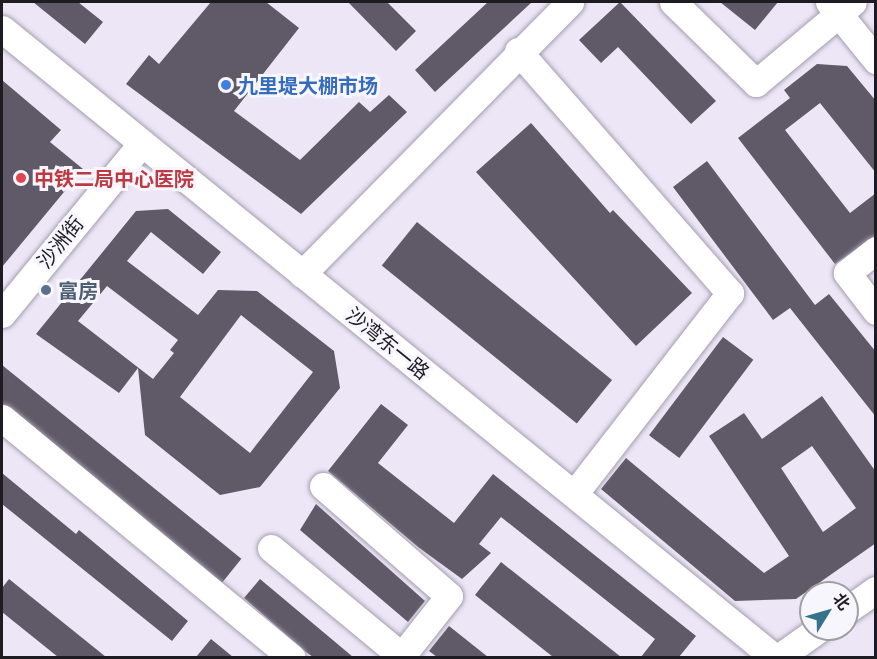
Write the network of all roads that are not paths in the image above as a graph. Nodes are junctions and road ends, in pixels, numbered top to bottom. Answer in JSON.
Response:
{"nodes":[{"id":1,"x":570,"y":2,"type":"edge"},
{"id":2,"x":673,"y":2,"type":"edge"},
{"id":3,"x":840,"y":5,"type":"edge"},
{"id":4,"x":2,"y":29,"type":"edge"},
{"id":5,"x":518,"y":51,"type":"junction"},
{"id":6,"x":876,"y":60,"type":"edge"},
{"id":7,"x":142,"y":143,"type":"junction"},
{"id":8,"x":876,"y":250,"type":"edge"},
{"id":9,"x":302,"y":274,"type":"junction"},
{"id":10,"x":876,"y":310,"type":"edge"},
{"id":11,"x":2,"y":314,"type":"edge"},
{"id":12,"x":2,"y":418,"type":"edge"},
{"id":13,"x":323,"y":486,"type":"dead end"},
{"id":14,"x":574,"y":494,"type":"junction"},
{"id":15,"x":270,"y":548,"type":"dead end"},
{"id":16,"x":876,"y":590,"type":"edge"},
{"id":17,"x":859,"y":602,"type":"edge"},
{"id":18,"x":801,"y":641,"type":"edge"},
{"id":19,"x":292,"y":657,"type":"edge"},
{"id":20,"x":402,"y":657,"type":"edge"},
{"id":21,"x":777,"y":657,"type":"edge"}],
"edges":[{"from":1,"to":5,"type":"street"},
{"from":2,"to":3,"type":"street"},
{"from":3,"to":6,"type":"street"},
{"from":4,"to":7,"type":"street","name":"沙湾东一路"},
{"from":5,"to":9,"type":"street"},
{"from":5,"to":14,"type":"street"},
{"from":7,"to":9,"type":"street","name":"沙湾东一路"},
{"from":7,"to":11,"type":"street","name":"沙洲街"},
{"from":8,"to":10,"type":"street"},
{"from":9,"to":14,"type":"street","name":"沙湾东一路"},
{"from":12,"to":19,"type":"street"},
{"from":13,"to":20,"type":"street"},
{"from":14,"to":21,"type":"street","name":"沙湾东一路"},
{"from":15,"to":20,"type":"street"},
{"from":16,"to":17,"type":"street"},
{"from":18,"to":21,"type":"street"}]}
